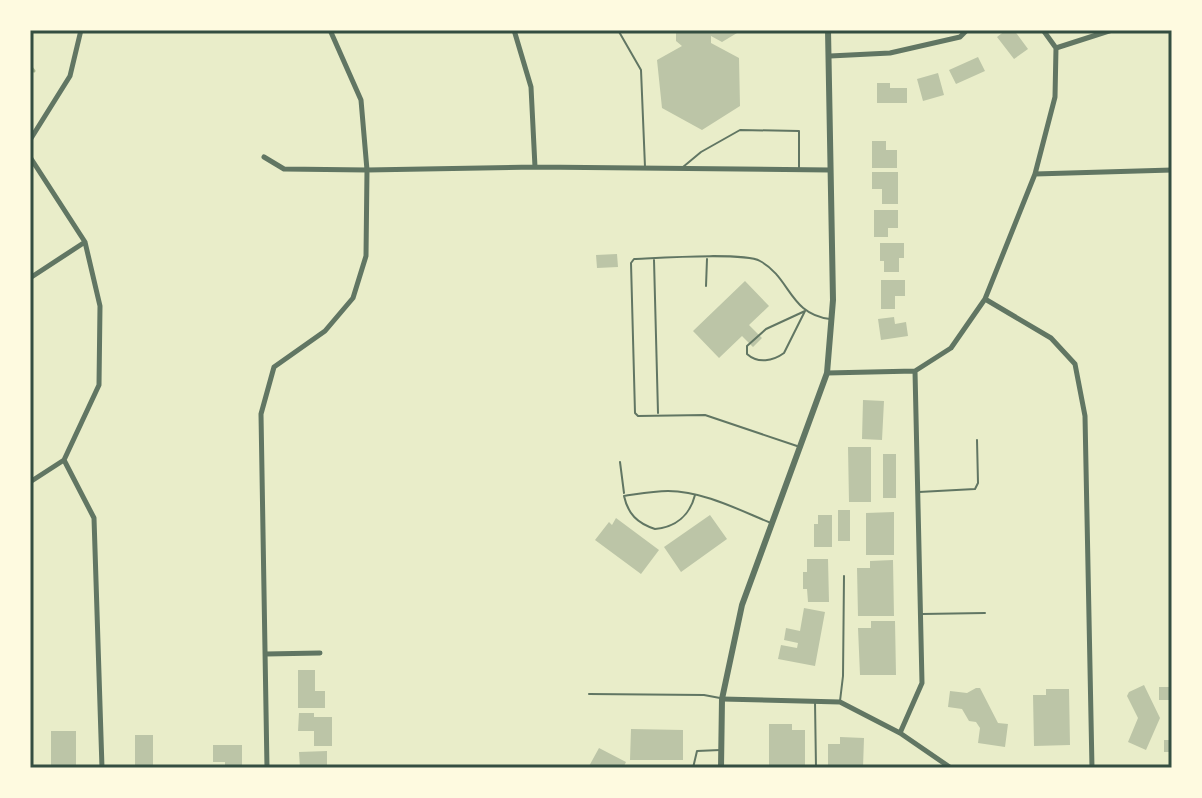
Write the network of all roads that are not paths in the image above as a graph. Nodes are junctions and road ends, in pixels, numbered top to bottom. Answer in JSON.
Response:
{"nodes":[{"id":1,"x":81,"y":30,"type":"edge"},
{"id":2,"x":330,"y":30,"type":"edge"},
{"id":3,"x":514,"y":30,"type":"edge"},
{"id":4,"x":618,"y":30,"type":"edge"},
{"id":5,"x":828,"y":30,"type":"edge"},
{"id":6,"x":967,"y":30,"type":"edge"},
{"id":7,"x":1043,"y":30,"type":"edge"},
{"id":8,"x":1112,"y":30,"type":"edge"},
{"id":9,"x":1056,"y":48,"type":"junction"},
{"id":10,"x":830,"y":56,"type":"junction"},
{"id":11,"x":30,"y":140,"type":"edge"},
{"id":12,"x":30,"y":157,"type":"edge"},
{"id":13,"x":264,"y":157,"type":"dead end"},
{"id":14,"x":535,"y":167,"type":"junction"},
{"id":15,"x":645,"y":168,"type":"junction"},
{"id":16,"x":681,"y":168,"type":"junction"},
{"id":17,"x":799,"y":169,"type":"junction"},
{"id":18,"x":367,"y":170,"type":"junction"},
{"id":19,"x":830,"y":170,"type":"junction"},
{"id":20,"x":1172,"y":170,"type":"edge"},
{"id":21,"x":1035,"y":174,"type":"junction"},
{"id":22,"x":85,"y":242,"type":"junction"},
{"id":23,"x":707,"y":257,"type":"junction"},
{"id":24,"x":654,"y":259,"type":"junction"},
{"id":25,"x":30,"y":278,"type":"edge"},
{"id":26,"x":706,"y":286,"type":"dead end"},
{"id":27,"x":985,"y":299,"type":"junction"},
{"id":28,"x":805,"y":311,"type":"junction"},
{"id":29,"x":831,"y":319,"type":"junction"},
{"id":30,"x":915,"y":371,"type":"junction"},
{"id":31,"x":827,"y":373,"type":"junction"},
{"id":32,"x":658,"y":415,"type":"junction"},
{"id":33,"x":977,"y":440,"type":"dead end"},
{"id":34,"x":800,"y":447,"type":"junction"},
{"id":35,"x":64,"y":460,"type":"junction"},
{"id":36,"x":620,"y":462,"type":"dead end"},
{"id":37,"x":30,"y":482,"type":"edge"},
{"id":38,"x":918,"y":492,"type":"junction"},
{"id":39,"x":695,"y":495,"type":"junction"},
{"id":40,"x":624,"y":496,"type":"junction"},
{"id":41,"x":772,"y":523,"type":"junction"},
{"id":42,"x":844,"y":576,"type":"dead end"},
{"id":43,"x":985,"y":613,"type":"dead end"},
{"id":44,"x":920,"y":614,"type":"junction"},
{"id":45,"x":320,"y":653,"type":"dead end"},
{"id":46,"x":266,"y":654,"type":"junction"},
{"id":47,"x":589,"y":694,"type":"dead end"},
{"id":48,"x":722,"y":699,"type":"junction"},
{"id":49,"x":814,"y":701,"type":"junction"},
{"id":50,"x":840,"y":702,"type":"junction"},
{"id":51,"x":900,"y":733,"type":"junction"},
{"id":52,"x":722,"y":750,"type":"junction"},
{"id":53,"x":102,"y":768,"type":"edge"},
{"id":54,"x":267,"y":768,"type":"edge"},
{"id":55,"x":693,"y":768,"type":"edge"},
{"id":56,"x":721,"y":768,"type":"edge"},
{"id":57,"x":816,"y":768,"type":"edge"},
{"id":58,"x":951,"y":768,"type":"edge"},
{"id":59,"x":1092,"y":768,"type":"edge"}],
"edges":[{"from":1,"to":11,"type":"street"},
{"from":2,"to":18,"type":"street"},
{"from":3,"to":14,"type":"street"},
{"from":4,"to":15,"type":"lane"},
{"from":5,"to":10,"type":"street"},
{"from":6,"to":10,"type":"street"},
{"from":7,"to":9,"type":"street"},
{"from":8,"to":9,"type":"street"},
{"from":9,"to":21,"type":"street"},
{"from":10,"to":19,"type":"street"},
{"from":12,"to":22,"type":"street"},
{"from":13,"to":18,"type":"street"},
{"from":14,"to":15,"type":"street"},
{"from":14,"to":18,"type":"street"},
{"from":15,"to":16,"type":"street"},
{"from":16,"to":17,"type":"street"},
{"from":16,"to":17,"type":"lane"},
{"from":17,"to":19,"type":"street"},
{"from":18,"to":46,"type":"street"},
{"from":19,"to":29,"type":"street"},
{"from":20,"to":21,"type":"street"},
{"from":21,"to":27,"type":"street"},
{"from":22,"to":25,"type":"street"},
{"from":22,"to":35,"type":"street"},
{"from":23,"to":24,"type":"lane"},
{"from":23,"to":26,"type":"lane"},
{"from":23,"to":28,"type":"lane"},
{"from":24,"to":32,"type":"lane"},
{"from":24,"to":32,"type":"lane"},
{"from":27,"to":30,"type":"street"},
{"from":27,"to":59,"type":"street"},
{"from":28,"to":28,"type":"lane"},
{"from":28,"to":29,"type":"lane"},
{"from":29,"to":31,"type":"street"},
{"from":30,"to":31,"type":"street"},
{"from":30,"to":38,"type":"street"},
{"from":31,"to":34,"type":"street"},
{"from":32,"to":34,"type":"lane"},
{"from":33,"to":38,"type":"lane"},
{"from":34,"to":41,"type":"street"},
{"from":35,"to":37,"type":"street"},
{"from":35,"to":53,"type":"street"},
{"from":36,"to":40,"type":"lane"},
{"from":38,"to":44,"type":"street"},
{"from":39,"to":40,"type":"lane"},
{"from":39,"to":40,"type":"lane"},
{"from":39,"to":41,"type":"lane"},
{"from":41,"to":48,"type":"street"},
{"from":42,"to":50,"type":"lane"},
{"from":43,"to":44,"type":"lane"},
{"from":44,"to":51,"type":"street"},
{"from":45,"to":46,"type":"street"},
{"from":46,"to":54,"type":"street"},
{"from":47,"to":48,"type":"lane"},
{"from":48,"to":49,"type":"street"},
{"from":48,"to":52,"type":"street"},
{"from":49,"to":50,"type":"street"},
{"from":49,"to":57,"type":"lane"},
{"from":50,"to":51,"type":"street"},
{"from":51,"to":58,"type":"street"},
{"from":52,"to":55,"type":"lane"},
{"from":52,"to":56,"type":"street"}]}
